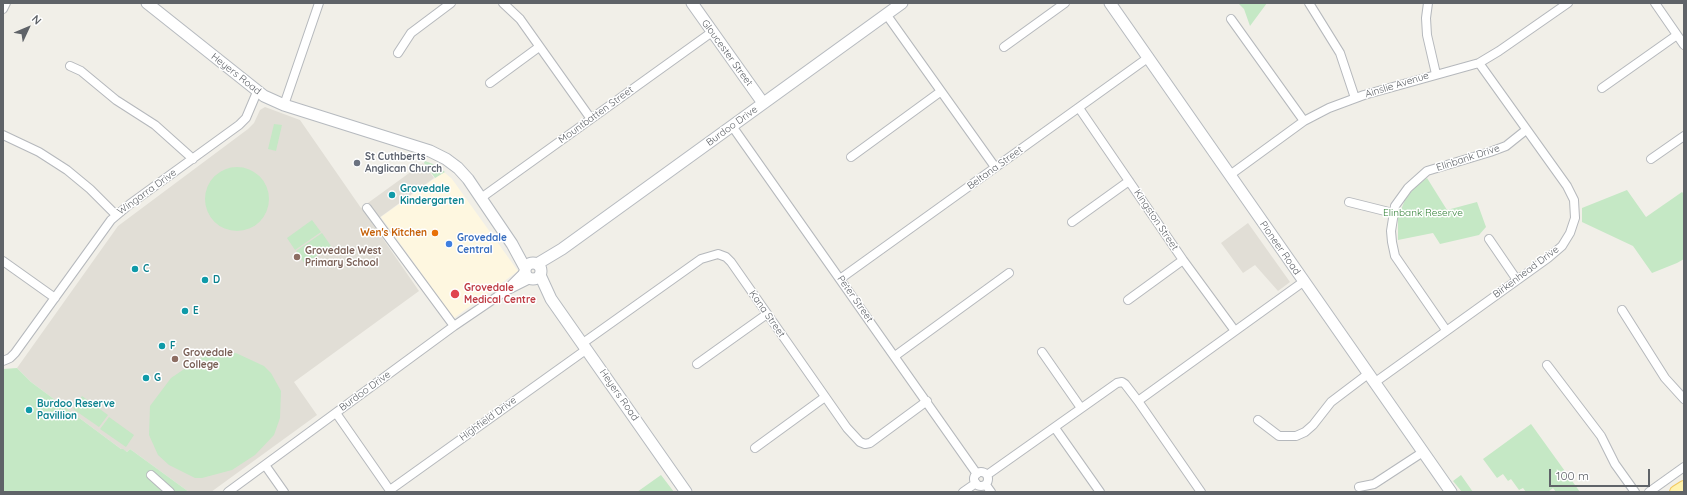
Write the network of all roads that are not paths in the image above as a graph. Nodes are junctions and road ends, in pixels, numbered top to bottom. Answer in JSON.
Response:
{"nodes":[{"id":1,"x":6,"y":3,"type":"edge"},
{"id":2,"x":147,"y":3,"type":"edge"},
{"id":3,"x":319,"y":3,"type":"edge"},
{"id":4,"x":451,"y":3,"type":"edge"},
{"id":5,"x":503,"y":3,"type":"edge"},
{"id":6,"x":692,"y":3,"type":"edge"},
{"id":7,"x":901,"y":3,"type":"edge"},
{"id":8,"x":1065,"y":3,"type":"edge"},
{"id":9,"x":1110,"y":3,"type":"edge"},
{"id":10,"x":1309,"y":3,"type":"edge"},
{"id":11,"x":1427,"y":3,"type":"edge"},
{"id":12,"x":1568,"y":3,"type":"edge"},
{"id":13,"x":1655,"y":3,"type":"edge"},
{"id":14,"x":3,"y":9,"type":"edge"},
{"id":15,"x":886,"y":14,"type":"junction"},
{"id":16,"x":1231,"y":19,"type":"dead end"},
{"id":17,"x":712,"y":32,"type":"junction"},
{"id":18,"x":1677,"y":35,"type":"junction"},
{"id":19,"x":1684,"y":45,"type":"edge"},
{"id":20,"x":539,"y":47,"type":"junction"},
{"id":21,"x":1004,"y":47,"type":"dead end"},
{"id":22,"x":398,"y":53,"type":"dead end"},
{"id":23,"x":1149,"y":57,"type":"junction"},
{"id":24,"x":1479,"y":63,"type":"junction"},
{"id":25,"x":70,"y":66,"type":"dead end"},
{"id":26,"x":1436,"y":74,"type":"junction"},
{"id":27,"x":490,"y":83,"type":"dead end"},
{"id":28,"x":1602,"y":88,"type":"dead end"},
{"id":29,"x":257,"y":92,"type":"junction"},
{"id":30,"x":940,"y":92,"type":"junction"},
{"id":31,"x":1355,"y":98,"type":"junction"},
{"id":32,"x":763,"y":103,"type":"junction"},
{"id":33,"x":284,"y":105,"type":"junction"},
{"id":34,"x":1079,"y":108,"type":"junction"},
{"id":35,"x":591,"y":119,"type":"junction"},
{"id":36,"x":1304,"y":121,"type":"junction"},
{"id":37,"x":732,"y":126,"type":"junction"},
{"id":38,"x":1526,"y":130,"type":"junction"},
{"id":39,"x":3,"y":135,"type":"edge"},
{"id":40,"x":1684,"y":136,"type":"edge"},
{"id":41,"x":852,"y":157,"type":"dead end"},
{"id":42,"x":193,"y":159,"type":"junction"},
{"id":43,"x":1651,"y":159,"type":"dead end"},
{"id":44,"x":995,"y":167,"type":"junction"},
{"id":45,"x":1230,"y":175,"type":"junction"},
{"id":46,"x":1129,"y":180,"type":"junction"},
{"id":47,"x":480,"y":197,"type":"junction"},
{"id":48,"x":1349,"y":202,"type":"dead end"},
{"id":49,"x":367,"y":208,"type":"dead end"},
{"id":50,"x":1393,"y":213,"type":"junction"},
{"id":51,"x":116,"y":215,"type":"junction"},
{"id":52,"x":1072,"y":222,"type":"dead end"},
{"id":53,"x":1490,"y":239,"type":"dead end"},
{"id":54,"x":1183,"y":260,"type":"junction"},
{"id":55,"x":3,"y":261,"type":"edge"},
{"id":56,"x":533,"y":271,"type":"junction"},
{"id":57,"x":1009,"y":273,"type":"dead end"},
{"id":58,"x":840,"y":279,"type":"junction"},
{"id":59,"x":1518,"y":280,"type":"junction"},
{"id":60,"x":1304,"y":282,"type":"junction"},
{"id":61,"x":55,"y":298,"type":"junction"},
{"id":62,"x":1128,"y":300,"type":"dead end"},
{"id":63,"x":1622,"y":310,"type":"dead end"},
{"id":64,"x":767,"y":314,"type":"junction"},
{"id":65,"x":454,"y":326,"type":"junction"},
{"id":66,"x":1446,"y":330,"type":"junction"},
{"id":67,"x":1235,"y":331,"type":"junction"},
{"id":68,"x":585,"y":346,"type":"junction"},
{"id":69,"x":1042,"y":352,"type":"dead end"},
{"id":70,"x":895,"y":356,"type":"junction"},
{"id":71,"x":3,"y":361,"type":"edge"},
{"id":72,"x":697,"y":364,"type":"dead end"},
{"id":73,"x":1547,"y":366,"type":"dead end"},
{"id":74,"x":1371,"y":378,"type":"junction"},
{"id":75,"x":825,"y":397,"type":"junction"},
{"id":76,"x":1684,"y":400,"type":"edge"},
{"id":77,"x":927,"y":401,"type":"junction"},
{"id":78,"x":1138,"y":401,"type":"junction"},
{"id":79,"x":1081,"y":408,"type":"junction"},
{"id":80,"x":336,"y":413,"type":"junction"},
{"id":81,"x":1258,"y":420,"type":"dead end"},
{"id":82,"x":1055,"y":428,"type":"junction"},
{"id":83,"x":755,"y":448,"type":"dead end"},
{"id":84,"x":1423,"y":452,"type":"junction"},
{"id":85,"x":265,"y":465,"type":"junction"},
{"id":86,"x":1684,"y":467,"type":"edge"},
{"id":87,"x":977,"y":474,"type":"junction"},
{"id":88,"x":151,"y":475,"type":"dead end"},
{"id":89,"x":987,"y":475,"type":"junction"},
{"id":90,"x":976,"y":483,"type":"junction"},
{"id":91,"x":1684,"y":486,"type":"edge"},
{"id":92,"x":1359,"y":487,"type":"dead end"},
{"id":93,"x":988,"y":488,"type":"edge"},
{"id":94,"x":390,"y":491,"type":"edge"},
{"id":95,"x":170,"y":492,"type":"edge"},
{"id":96,"x":228,"y":492,"type":"edge"},
{"id":97,"x":284,"y":492,"type":"edge"},
{"id":98,"x":686,"y":492,"type":"edge"},
{"id":99,"x":963,"y":492,"type":"edge"},
{"id":100,"x":1100,"y":492,"type":"edge"},
{"id":101,"x":1201,"y":492,"type":"edge"},
{"id":102,"x":1451,"y":492,"type":"edge"},
{"id":103,"x":1635,"y":492,"type":"edge"},
{"id":104,"x":1649,"y":492,"type":"edge"},
{"id":105,"x":1676,"y":492,"type":"edge"}],
"edges":[{"from":1,"to":14,"type":"street"},
{"from":2,"to":29,"type":"street","name":"Heyers Road"},
{"from":3,"to":33,"type":"street"},
{"from":4,"to":22,"type":"street"},
{"from":5,"to":20,"type":"street"},
{"from":6,"to":17,"type":"street","name":"Gloucester Street"},
{"from":7,"to":15,"type":"street","name":"Burdoo Drive"},
{"from":8,"to":21,"type":"street"},
{"from":9,"to":23,"type":"street","name":"Pioneer Road"},
{"from":10,"to":31,"type":"street"},
{"from":11,"to":26,"type":"street"},
{"from":12,"to":24,"type":"street","name":"Ainslie Avenue"},
{"from":13,"to":18,"type":"street"},
{"from":15,"to":30,"type":"street"},
{"from":15,"to":32,"type":"street","name":"Burdoo Drive"},
{"from":16,"to":36,"type":"street"},
{"from":17,"to":32,"type":"street","name":"Gloucester Street"},
{"from":17,"to":35,"type":"street","name":"Mountbatten Street"},
{"from":18,"to":19,"type":"street"},
{"from":18,"to":28,"type":"street"},
{"from":20,"to":27,"type":"street"},
{"from":20,"to":35,"type":"street"},
{"from":23,"to":34,"type":"street","name":"Beltana Street"},
{"from":23,"to":45,"type":"street","name":"Pioneer Road"},
{"from":24,"to":26,"type":"street","name":"Ainslie Avenue"},
{"from":24,"to":38,"type":"street","name":"Birkenhead Drive"},
{"from":25,"to":42,"type":"street"},
{"from":26,"to":31,"type":"street","name":"Ainslie Avenue"},
{"from":29,"to":33,"type":"street","name":"Heyers Road"},
{"from":29,"to":42,"type":"street","name":"Wingarra Drive"},
{"from":30,"to":41,"type":"street"},
{"from":30,"to":44,"type":"street"},
{"from":31,"to":36,"type":"street","name":"Ainslie Avenue"},
{"from":32,"to":37,"type":"street","name":"Burdoo Drive"},
{"from":33,"to":47,"type":"street","name":"Heyers Road"},
{"from":34,"to":44,"type":"street","name":"Beltana Street"},
{"from":34,"to":46,"type":"street","name":"Kingston Street"},
{"from":35,"to":47,"type":"street","name":"Mountbatten Street"},
{"from":36,"to":45,"type":"street","name":"Ainslie Avenue"},
{"from":37,"to":56,"type":"street","name":"Burdoo Drive"},
{"from":37,"to":58,"type":"street","name":"Peter Street"},
{"from":38,"to":50,"type":"street","name":"Elinbank Drive"},
{"from":38,"to":59,"type":"street","name":"Birkenhead Drive"},
{"from":39,"to":51,"type":"street"},
{"from":40,"to":43,"type":"street"},
{"from":42,"to":51,"type":"street","name":"Wingarra Drive"},
{"from":44,"to":58,"type":"street","name":"Beltana Street"},
{"from":45,"to":60,"type":"street","name":"Pioneer Road"},
{"from":46,"to":52,"type":"street"},
{"from":46,"to":54,"type":"street","name":"Kingston Street"},
{"from":47,"to":56,"type":"street","name":"Heyers Road"},
{"from":48,"to":50,"type":"street"},
{"from":49,"to":65,"type":"street"},
{"from":50,"to":66,"type":"street","name":"Elinbank Drive"},
{"from":51,"to":61,"type":"street","name":"Wingarra Drive"},
{"from":53,"to":59,"type":"street"},
{"from":54,"to":62,"type":"street"},
{"from":54,"to":67,"type":"street","name":"Kingston Street"},
{"from":55,"to":61,"type":"street"},
{"from":56,"to":65,"type":"street","name":"Burdoo Drive"},
{"from":56,"to":68,"type":"street","name":"Heyers Road"},
{"from":57,"to":70,"type":"street"},
{"from":58,"to":70,"type":"street","name":"Peter Street"},
{"from":59,"to":66,"type":"street","name":"Birkenhead Drive"},
{"from":60,"to":67,"type":"street"},
{"from":60,"to":74,"type":"street","name":"Pioneer Road"},
{"from":61,"to":71,"type":"street","name":"Wingarra Drive"},
{"from":63,"to":76,"type":"street"},
{"from":64,"to":68,"type":"street","name":"Kana Street"},
{"from":64,"to":72,"type":"street"},
{"from":64,"to":75,"type":"street","name":"Kana Street"},
{"from":65,"to":80,"type":"street","name":"Burdoo Drive"},
{"from":66,"to":74,"type":"street","name":"Birkenhead Drive"},
{"from":67,"to":78,"type":"street"},
{"from":68,"to":94,"type":"street","name":"Highfield Drive"},
{"from":68,"to":98,"type":"street","name":"Heyers Road"},
{"from":69,"to":79,"type":"street"},
{"from":70,"to":77,"type":"street","name":"Peter Street"},
{"from":73,"to":103,"type":"street"},
{"from":74,"to":81,"type":"street","name":"Birkenhead Drive"},
{"from":74,"to":84,"type":"street","name":"Pioneer Road"},
{"from":75,"to":77,"type":"street","name":"Kana Street"},
{"from":75,"to":83,"type":"street"},
{"from":77,"to":87,"type":"street","name":"Peter Street"},
{"from":78,"to":79,"type":"street"},
{"from":78,"to":101,"type":"street"},
{"from":79,"to":82,"type":"street"},
{"from":80,"to":85,"type":"street","name":"Burdoo Drive"},
{"from":80,"to":94,"type":"street"},
{"from":82,"to":89,"type":"street"},
{"from":82,"to":100,"type":"street"},
{"from":84,"to":92,"type":"street"},
{"from":84,"to":102,"type":"street","name":"Pioneer Road"},
{"from":85,"to":96,"type":"street","name":"Burdoo Drive"},
{"from":85,"to":97,"type":"street"},
{"from":86,"to":104,"type":"street"},
{"from":87,"to":89,"type":"street"},
{"from":87,"to":90,"type":"street"},
{"from":88,"to":95,"type":"street"},
{"from":89,"to":93,"type":"street"},
{"from":90,"to":93,"type":"street"},
{"from":90,"to":99,"type":"street"},
{"from":91,"to":105,"type":"main road"}]}
